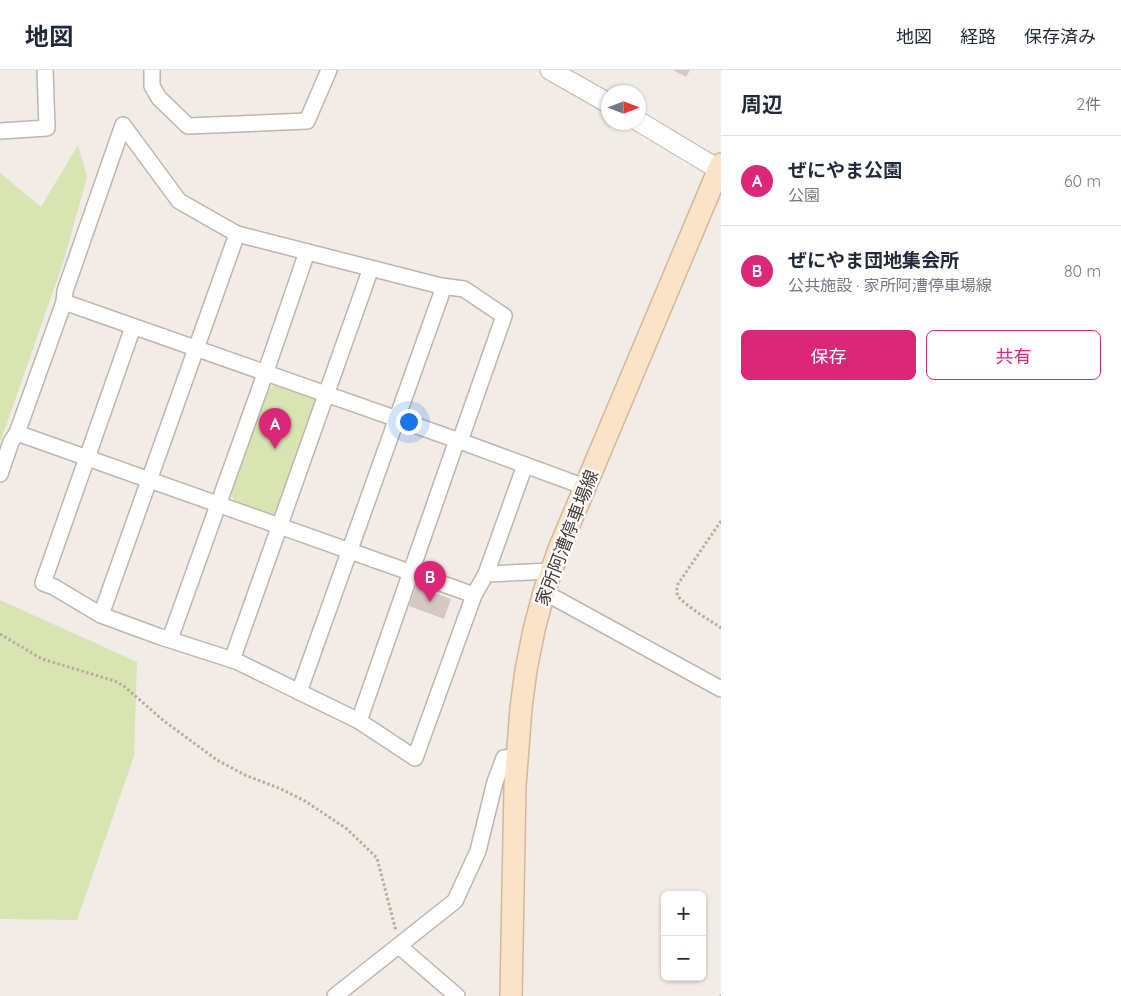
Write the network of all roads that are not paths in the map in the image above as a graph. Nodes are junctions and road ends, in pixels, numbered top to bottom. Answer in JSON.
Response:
{"nodes":[{"id":1,"x":45,"y":70,"type":"edge"},
{"id":2,"x":152,"y":70,"type":"edge"},
{"id":3,"x":329,"y":70,"type":"edge"},
{"id":4,"x":550,"y":70,"type":"edge"},
{"id":5,"x":601,"y":99,"type":"edge"},
{"id":6,"x":646,"y":125,"type":"edge"},
{"id":7,"x":0,"y":131,"type":"edge"},
{"id":8,"x":720,"y":167,"type":"edge"},
{"id":9,"x":236,"y":234,"type":"junction"},
{"id":10,"x":307,"y":252,"type":"junction"},
{"id":11,"x":371,"y":268,"type":"junction"},
{"id":12,"x":441,"y":286,"type":"junction"},
{"id":13,"x":64,"y":302,"type":"junction"},
{"id":14,"x":133,"y":327,"type":"junction"},
{"id":15,"x":195,"y":349,"type":"junction"},
{"id":16,"x":265,"y":374,"type":"junction"},
{"id":17,"x":326,"y":395,"type":"junction"},
{"id":18,"x":395,"y":419,"type":"junction"},
{"id":19,"x":17,"y":433,"type":"junction"},
{"id":20,"x":459,"y":441,"type":"junction"},
{"id":21,"x":87,"y":458,"type":"junction"},
{"id":22,"x":525,"y":465,"type":"junction"},
{"id":23,"x":0,"y":474,"type":"edge"},
{"id":24,"x":148,"y":480,"type":"junction"},
{"id":25,"x":585,"y":487,"type":"junction"},
{"id":26,"x":219,"y":504,"type":"junction"},
{"id":27,"x":280,"y":526,"type":"junction"},
{"id":28,"x":348,"y":551,"type":"junction"},
{"id":29,"x":551,"y":571,"type":"junction"},
{"id":30,"x":411,"y":573,"type":"junction"},
{"id":31,"x":486,"y":574,"type":"junction"},
{"id":32,"x":544,"y":592,"type":"junction"},
{"id":33,"x":474,"y":595,"type":"junction"},
{"id":34,"x":101,"y":615,"type":"junction"},
{"id":35,"x":170,"y":639,"type":"junction"},
{"id":36,"x":232,"y":660,"type":"junction"},
{"id":37,"x":721,"y":689,"type":"edge"},
{"id":38,"x":299,"y":692,"type":"junction"},
{"id":39,"x":359,"y":721,"type":"junction"},
{"id":40,"x":516,"y":756,"type":"junction"},
{"id":41,"x":399,"y":946,"type":"junction"},
{"id":42,"x":335,"y":996,"type":"edge"},
{"id":43,"x":457,"y":996,"type":"edge"},
{"id":44,"x":512,"y":996,"type":"edge"}],
"edges":[{"from":1,"to":7,"type":"street"},
{"from":2,"to":3,"type":"street"},
{"from":4,"to":5,"type":"street"},
{"from":6,"to":8,"type":"street"},
{"from":8,"to":25,"type":"main road","name":"家所阿漕停車場線"},
{"from":9,"to":10,"type":"street"},
{"from":9,"to":13,"type":"street"},
{"from":9,"to":15,"type":"street"},
{"from":10,"to":11,"type":"street"},
{"from":10,"to":16,"type":"street"},
{"from":11,"to":12,"type":"street"},
{"from":11,"to":17,"type":"street"},
{"from":12,"to":18,"type":"street"},
{"from":12,"to":20,"type":"street"},
{"from":13,"to":14,"type":"street"},
{"from":13,"to":19,"type":"street"},
{"from":14,"to":15,"type":"street"},
{"from":14,"to":21,"type":"street"},
{"from":15,"to":16,"type":"street"},
{"from":15,"to":24,"type":"street"},
{"from":16,"to":17,"type":"street"},
{"from":16,"to":26,"type":"street"},
{"from":17,"to":18,"type":"street"},
{"from":17,"to":27,"type":"street"},
{"from":18,"to":20,"type":"street"},
{"from":18,"to":28,"type":"street"},
{"from":19,"to":21,"type":"street"},
{"from":19,"to":23,"type":"street"},
{"from":20,"to":22,"type":"street"},
{"from":20,"to":30,"type":"street"},
{"from":21,"to":24,"type":"street"},
{"from":21,"to":34,"type":"street"},
{"from":22,"to":25,"type":"street"},
{"from":22,"to":31,"type":"street"},
{"from":24,"to":26,"type":"street"},
{"from":24,"to":34,"type":"street"},
{"from":25,"to":29,"type":"main road","name":"家所阿漕停車場線"},
{"from":26,"to":27,"type":"street"},
{"from":26,"to":35,"type":"street"},
{"from":27,"to":28,"type":"street"},
{"from":27,"to":36,"type":"street"},
{"from":28,"to":30,"type":"street"},
{"from":28,"to":38,"type":"street"},
{"from":29,"to":31,"type":"street"},
{"from":29,"to":32,"type":"main road","name":"家所阿漕停車場線"},
{"from":30,"to":33,"type":"street"},
{"from":30,"to":39,"type":"street"},
{"from":31,"to":33,"type":"street"},
{"from":32,"to":37,"type":"street"},
{"from":32,"to":40,"type":"main road","name":"家所阿漕停車場線"},
{"from":33,"to":39,"type":"street"},
{"from":34,"to":35,"type":"street"},
{"from":35,"to":36,"type":"street"},
{"from":36,"to":38,"type":"street"},
{"from":38,"to":39,"type":"street"},
{"from":40,"to":41,"type":"street"},
{"from":40,"to":44,"type":"main road","name":"家所阿漕停車場線"},
{"from":41,"to":42,"type":"street"},
{"from":41,"to":43,"type":"street"}]}
